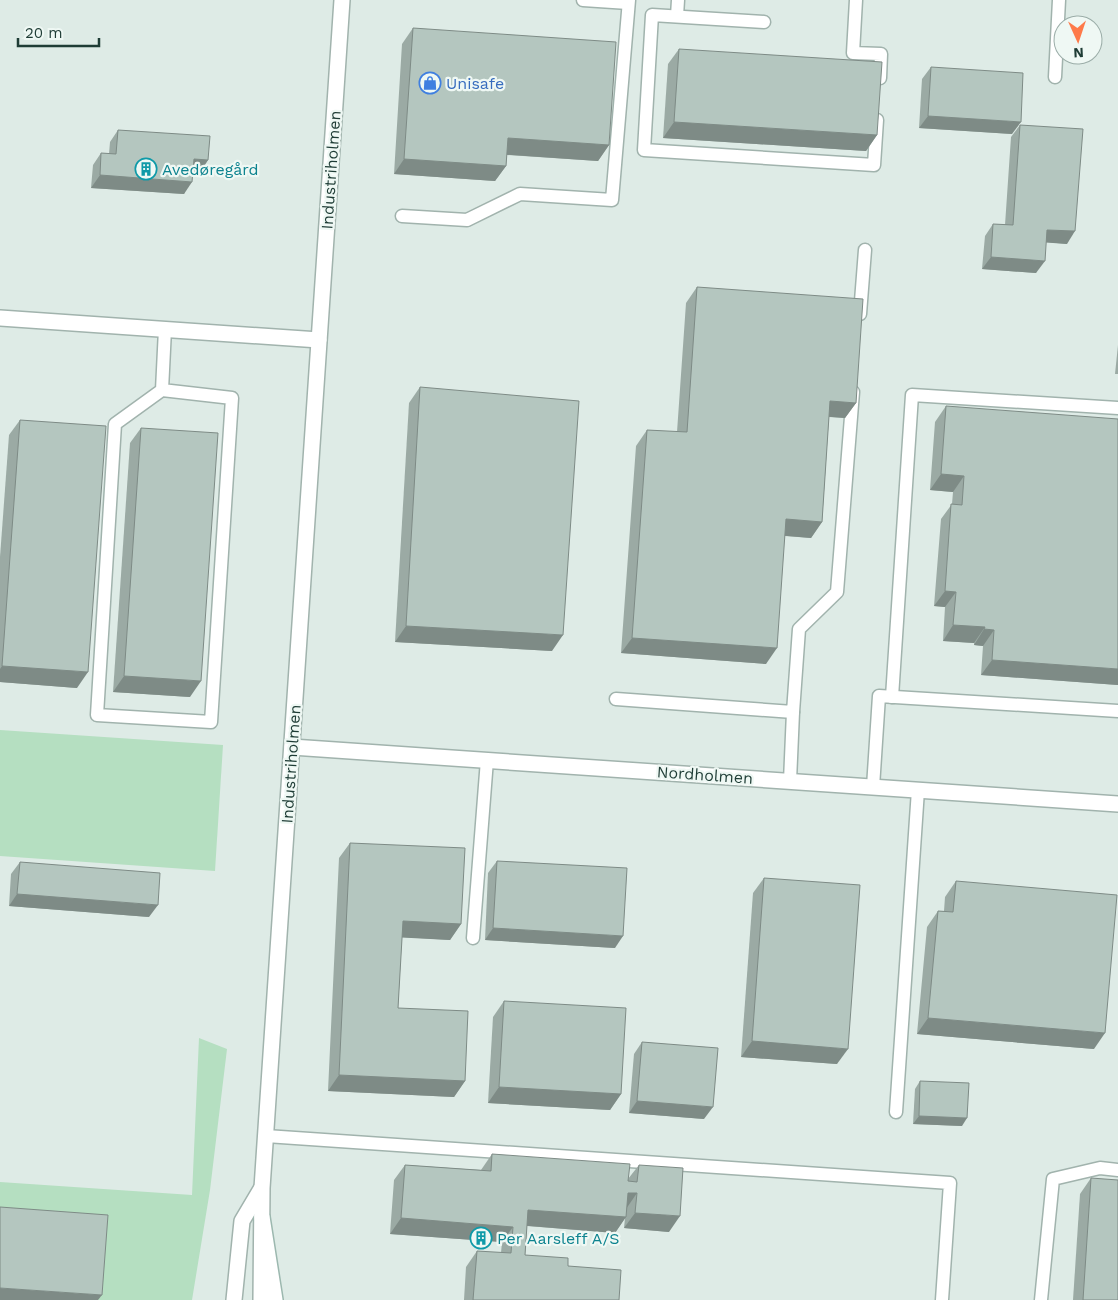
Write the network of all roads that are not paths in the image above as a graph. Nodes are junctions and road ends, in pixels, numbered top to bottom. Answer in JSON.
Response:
{"nodes":[{"id":1,"x":342,"y":0,"type":"edge"},
{"id":2,"x":583,"y":0,"type":"edge"},
{"id":3,"x":678,"y":0,"type":"edge"},
{"id":4,"x":856,"y":0,"type":"edge"},
{"id":5,"x":1059,"y":0,"type":"edge"},
{"id":6,"x":628,"y":1,"type":"edge"},
{"id":7,"x":677,"y":16,"type":"junction"},
{"id":8,"x":764,"y":22,"type":"dead end"},
{"id":9,"x":1055,"y":77,"type":"dead end"},
{"id":10,"x":879,"y":91,"type":"edge"},
{"id":11,"x":878,"y":110,"type":"edge"},
{"id":12,"x":402,"y":216,"type":"dead end"},
{"id":13,"x":865,"y":250,"type":"dead end"},
{"id":14,"x":0,"y":318,"type":"edge"},
{"id":15,"x":859,"y":328,"type":"edge"},
{"id":16,"x":165,"y":329,"type":"junction"},
{"id":17,"x":319,"y":340,"type":"junction"},
{"id":18,"x":855,"y":377,"type":"edge"},
{"id":19,"x":162,"y":390,"type":"junction"},
{"id":20,"x":1118,"y":408,"type":"edge"},
{"id":21,"x":892,"y":697,"type":"junction"},
{"id":22,"x":616,"y":699,"type":"dead end"},
{"id":23,"x":1118,"y":711,"type":"edge"},
{"id":24,"x":793,"y":712,"type":"junction"},
{"id":25,"x":292,"y":747,"type":"junction"},
{"id":26,"x":487,"y":760,"type":"junction"},
{"id":27,"x":790,"y":781,"type":"junction"},
{"id":28,"x":872,"y":787,"type":"junction"},
{"id":29,"x":918,"y":790,"type":"junction"},
{"id":30,"x":1118,"y":804,"type":"edge"},
{"id":31,"x":473,"y":938,"type":"dead end"},
{"id":32,"x":896,"y":1112,"type":"dead end"},
{"id":33,"x":266,"y":1136,"type":"junction"},
{"id":34,"x":1118,"y":1170,"type":"edge"},
{"id":35,"x":262,"y":1188,"type":"junction"},
{"id":36,"x":262,"y":1217,"type":"junction"},
{"id":37,"x":234,"y":1300,"type":"edge"},
{"id":38,"x":261,"y":1300,"type":"edge"},
{"id":39,"x":275,"y":1300,"type":"edge"},
{"id":40,"x":942,"y":1300,"type":"edge"},
{"id":41,"x":1041,"y":1300,"type":"edge"}],
"edges":[{"from":1,"to":17,"type":"street","name":"Industriholmen"},
{"from":2,"to":6,"type":"lane"},
{"from":3,"to":7,"type":"lane"},
{"from":4,"to":10,"type":"lane"},
{"from":5,"to":9,"type":"lane"},
{"from":6,"to":12,"type":"lane"},
{"from":7,"to":8,"type":"lane"},
{"from":7,"to":11,"type":"lane"},
{"from":13,"to":15,"type":"lane"},
{"from":14,"to":16,"type":"street"},
{"from":16,"to":17,"type":"street"},
{"from":16,"to":19,"type":"lane"},
{"from":17,"to":25,"type":"street","name":"Industriholmen"},
{"from":18,"to":24,"type":"lane"},
{"from":19,"to":19,"type":"lane"},
{"from":20,"to":21,"type":"lane"},
{"from":21,"to":23,"type":"lane"},
{"from":21,"to":28,"type":"lane"},
{"from":22,"to":24,"type":"lane"},
{"from":24,"to":27,"type":"lane"},
{"from":25,"to":26,"type":"street","name":"Nordholmen"},
{"from":25,"to":33,"type":"street","name":"Industriholmen"},
{"from":26,"to":27,"type":"street","name":"Nordholmen"},
{"from":26,"to":31,"type":"lane"},
{"from":27,"to":28,"type":"street","name":"Nordholmen"},
{"from":28,"to":29,"type":"street","name":"Nordholmen"},
{"from":29,"to":30,"type":"street","name":"Nordholmen"},
{"from":29,"to":32,"type":"lane"},
{"from":33,"to":35,"type":"street","name":"Industriholmen"},
{"from":33,"to":40,"type":"lane"},
{"from":34,"to":41,"type":"lane"},
{"from":35,"to":36,"type":"street","name":"Industriholmen"},
{"from":35,"to":37,"type":"street","name":"Industriholmen"},
{"from":36,"to":38,"type":"street","name":"Industriholmen"},
{"from":36,"to":39,"type":"street"}]}
